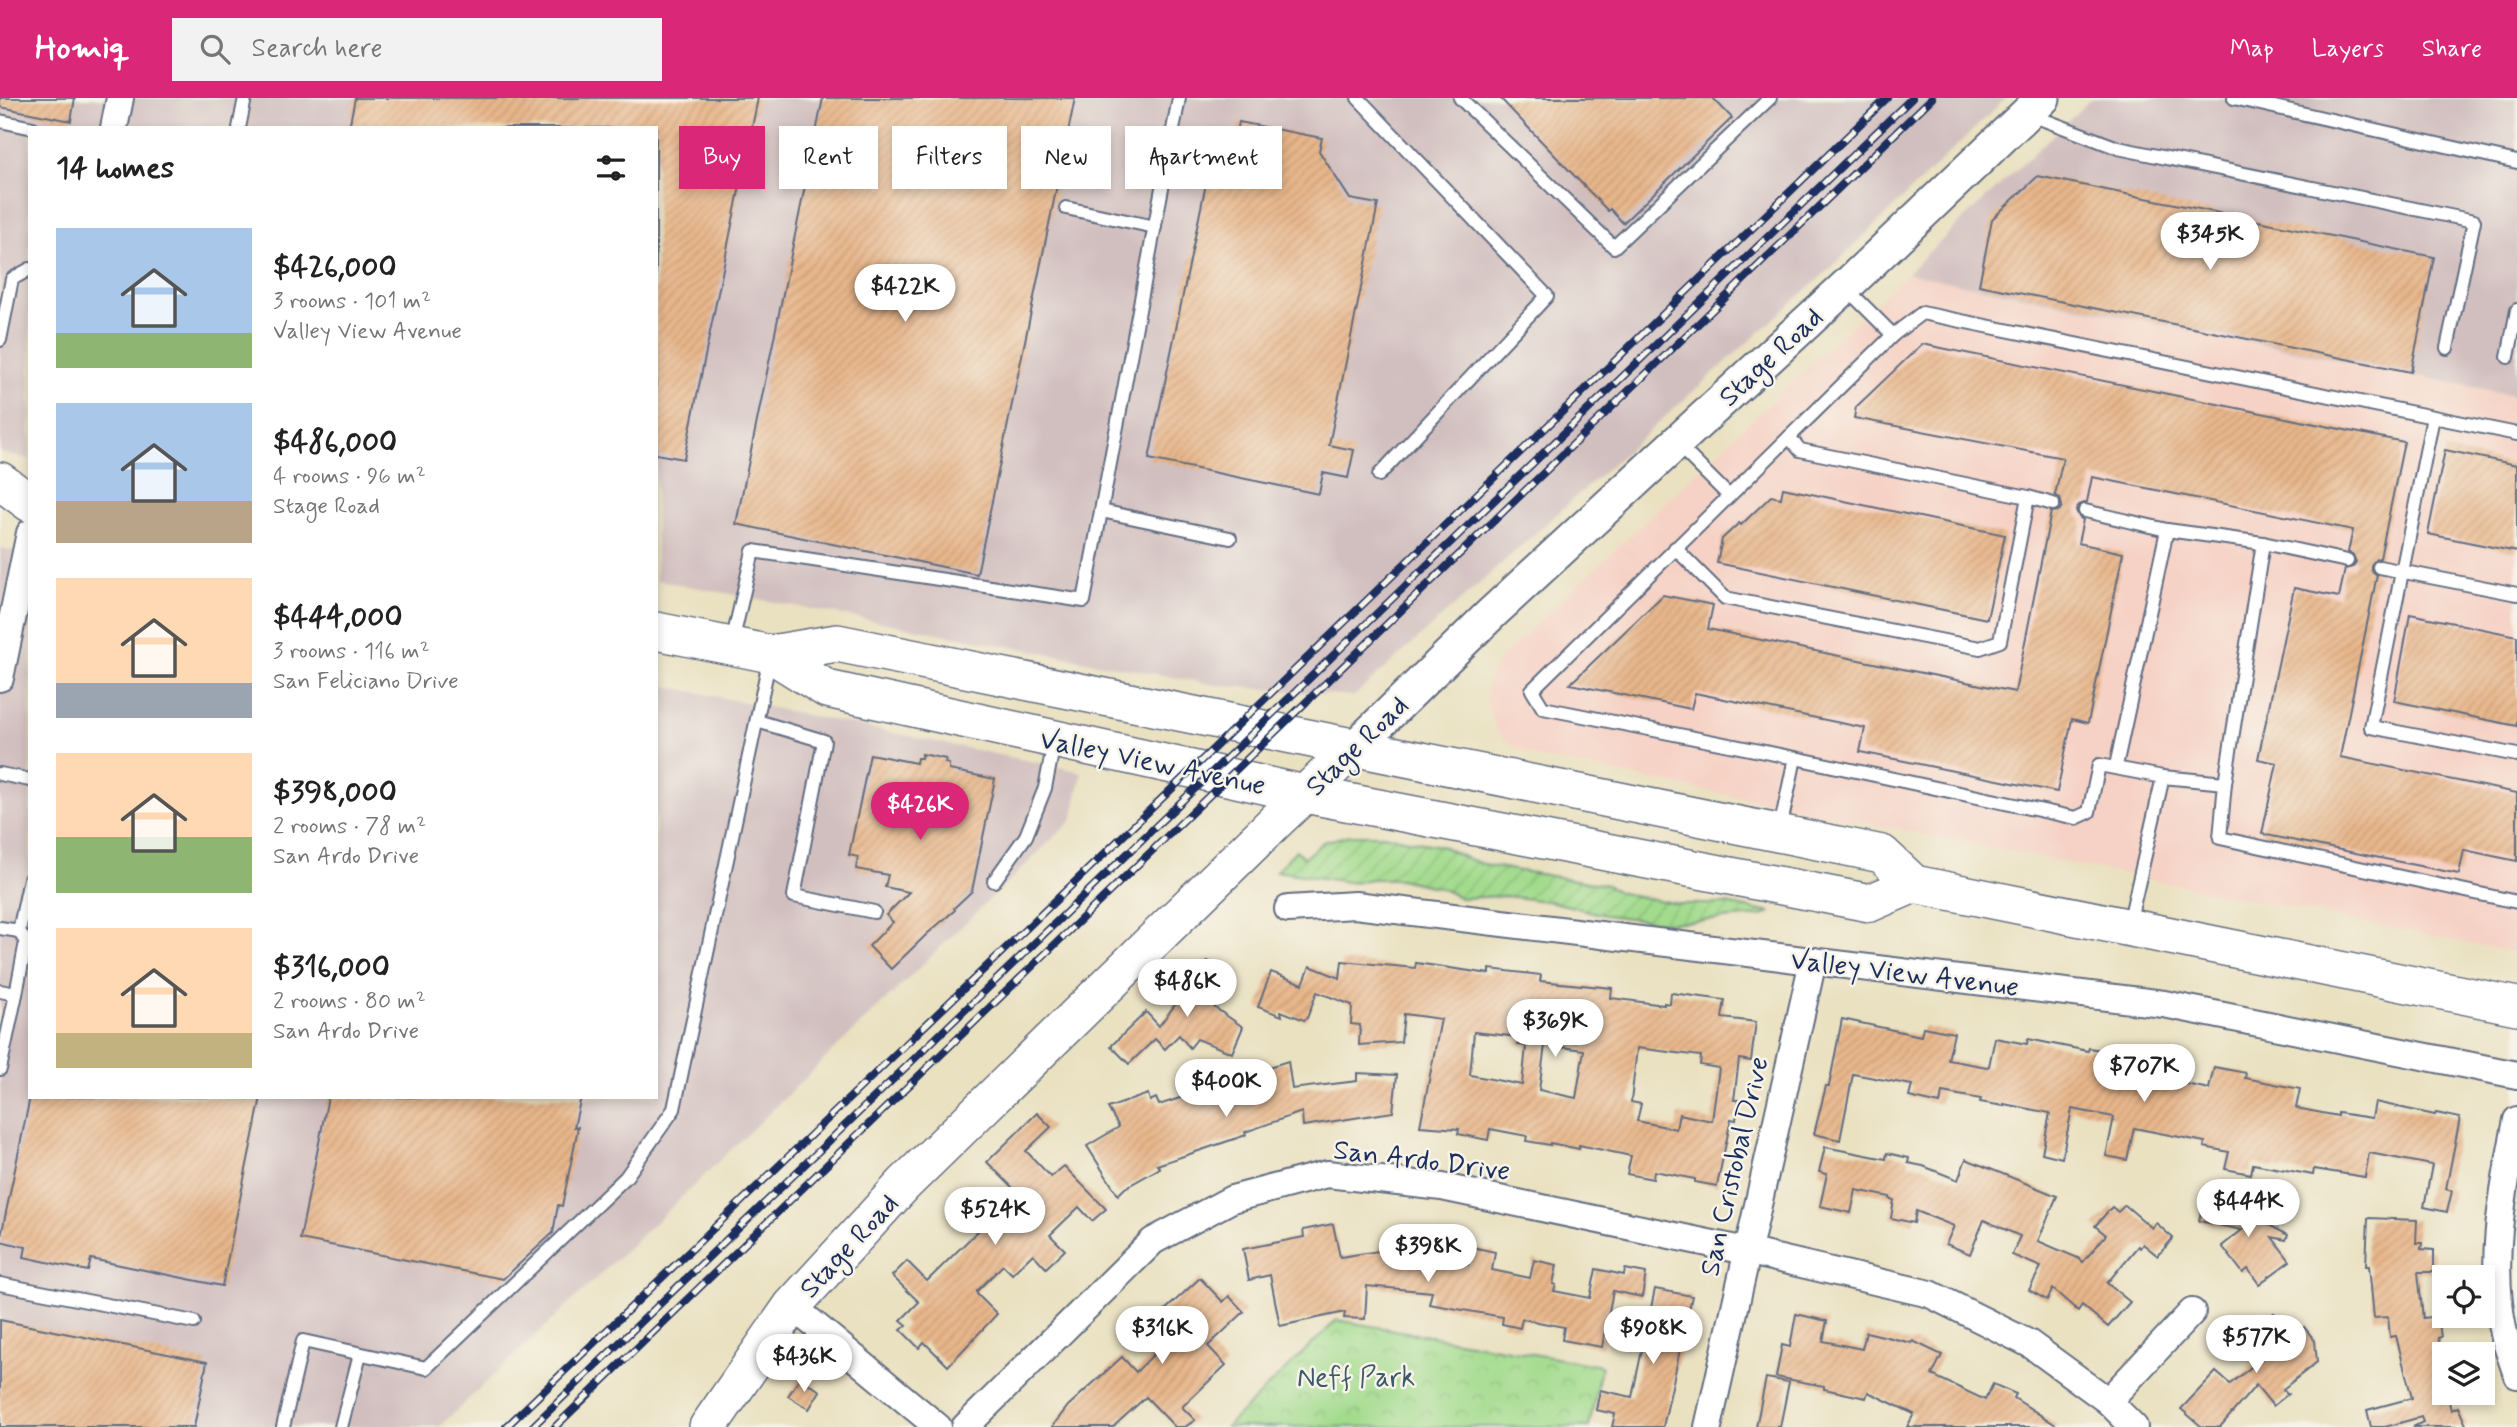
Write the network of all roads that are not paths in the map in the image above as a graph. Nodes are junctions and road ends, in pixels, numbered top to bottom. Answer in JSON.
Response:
{"nodes":[{"id":1,"x":120,"y":98,"type":"edge"},
{"id":2,"x":245,"y":98,"type":"edge"},
{"id":3,"x":1179,"y":98,"type":"edge"},
{"id":4,"x":1358,"y":98,"type":"edge"},
{"id":5,"x":1460,"y":98,"type":"edge"},
{"id":6,"x":1770,"y":98,"type":"edge"},
{"id":7,"x":2234,"y":98,"type":"edge"},
{"id":8,"x":2035,"y":106,"type":"edge"},
{"id":9,"x":0,"y":121,"type":"edge"},
{"id":10,"x":114,"y":126,"type":"edge"},
{"id":11,"x":239,"y":126,"type":"edge"},
{"id":12,"x":28,"y":127,"type":"edge"},
{"id":13,"x":2517,"y":162,"type":"edge"},
{"id":14,"x":1066,"y":208,"type":"dead end"},
{"id":15,"x":1154,"y":227,"type":"junction"},
{"id":16,"x":28,"y":271,"type":"edge"},
{"id":17,"x":1845,"y":287,"type":"junction"},
{"id":18,"x":2517,"y":310,"type":"edge"},
{"id":19,"x":1893,"y":335,"type":"junction"},
{"id":20,"x":0,"y":340,"type":"edge"},
{"id":21,"x":2447,"y":348,"type":"dead end"},
{"id":22,"x":2508,"y":357,"type":"dead end"},
{"id":23,"x":2433,"y":417,"type":"junction"},
{"id":24,"x":2517,"y":434,"type":"edge"},
{"id":25,"x":1788,"y":437,"type":"junction"},
{"id":26,"x":1676,"y":443,"type":"junction"},
{"id":27,"x":1379,"y":475,"type":"dead end"},
{"id":28,"x":0,"y":481,"type":"edge"},
{"id":29,"x":1729,"y":496,"type":"junction"},
{"id":30,"x":2028,"y":497,"type":"junction"},
{"id":31,"x":28,"y":502,"type":"edge"},
{"id":32,"x":2053,"y":504,"type":"dead end"},
{"id":33,"x":28,"y":509,"type":"edge"},
{"id":34,"x":1101,"y":511,"type":"junction"},
{"id":35,"x":2085,"y":511,"type":"dead end"},
{"id":36,"x":0,"y":516,"type":"edge"},
{"id":37,"x":2167,"y":530,"type":"junction"},
{"id":38,"x":1230,"y":538,"type":"dead end"},
{"id":39,"x":2263,"y":543,"type":"junction"},
{"id":40,"x":1675,"y":548,"type":"junction"},
{"id":41,"x":28,"y":552,"type":"edge"},
{"id":42,"x":2347,"y":561,"type":"dead end"},
{"id":43,"x":2379,"y":567,"type":"dead end"},
{"id":44,"x":2402,"y":572,"type":"junction"},
{"id":45,"x":2517,"y":594,"type":"edge"},
{"id":46,"x":23,"y":601,"type":"edge"},
{"id":47,"x":658,"y":631,"type":"edge"},
{"id":48,"x":731,"y":646,"type":"junction"},
{"id":49,"x":771,"y":654,"type":"junction"},
{"id":50,"x":0,"y":678,"type":"edge"},
{"id":51,"x":757,"y":721,"type":"junction"},
{"id":52,"x":1055,"y":739,"type":"junction"},
{"id":53,"x":1355,"y":747,"type":"junction"},
{"id":54,"x":2517,"y":755,"type":"edge"},
{"id":55,"x":1795,"y":758,"type":"junction"},
{"id":56,"x":2116,"y":766,"type":"junction"},
{"id":57,"x":0,"y":774,"type":"edge"},
{"id":58,"x":2163,"y":777,"type":"junction"},
{"id":59,"x":28,"y":780,"type":"edge"},
{"id":60,"x":2225,"y":783,"type":"junction"},
{"id":61,"x":1305,"y":794,"type":"junction"},
{"id":62,"x":1779,"y":834,"type":"junction"},
{"id":63,"x":994,"y":881,"type":"dead end"},
{"id":64,"x":1914,"y":884,"type":"junction"},
{"id":65,"x":28,"y":888,"type":"edge"},
{"id":66,"x":2517,"y":902,"type":"edge"},
{"id":67,"x":1287,"y":909,"type":"dead end"},
{"id":68,"x":874,"y":912,"type":"dead end"},
{"id":69,"x":2128,"y":927,"type":"junction"},
{"id":70,"x":0,"y":928,"type":"edge"},
{"id":71,"x":19,"y":931,"type":"junction"},
{"id":72,"x":1813,"y":961,"type":"junction"},
{"id":73,"x":21,"y":989,"type":"edge"},
{"id":74,"x":0,"y":991,"type":"edge"},
{"id":75,"x":2517,"y":1006,"type":"edge"},
{"id":76,"x":0,"y":1069,"type":"edge"},
{"id":77,"x":2517,"y":1075,"type":"edge"},
{"id":78,"x":2517,"y":1120,"type":"edge"},
{"id":79,"x":1746,"y":1251,"type":"junction"},
{"id":80,"x":0,"y":1284,"type":"edge"},
{"id":81,"x":792,"y":1306,"type":"junction"},
{"id":82,"x":2192,"y":1312,"type":"dead end"},
{"id":83,"x":194,"y":1322,"type":"dead end"},
{"id":84,"x":360,"y":1354,"type":"junction"},
{"id":85,"x":2517,"y":1375,"type":"edge"},
{"id":86,"x":2108,"y":1401,"type":"junction"},
{"id":87,"x":283,"y":1427,"type":"edge"},
{"id":88,"x":341,"y":1427,"type":"edge"},
{"id":89,"x":708,"y":1427,"type":"edge"},
{"id":90,"x":938,"y":1427,"type":"edge"},
{"id":91,"x":965,"y":1427,"type":"edge"},
{"id":92,"x":1708,"y":1427,"type":"edge"},
{"id":93,"x":2134,"y":1427,"type":"edge"}],
"edges":[{"from":1,"to":10,"type":"street"},
{"from":2,"to":11,"type":"lane"},
{"from":3,"to":15,"type":"lane"},
{"from":4,"to":27,"type":"lane"},
{"from":5,"to":6,"type":"lane"},
{"from":7,"to":13,"type":"lane"},
{"from":8,"to":17,"type":"street","name":"Stage Road"},
{"from":8,"to":21,"type":"lane"},
{"from":9,"to":12,"type":"lane"},
{"from":14,"to":15,"type":"lane"},
{"from":15,"to":34,"type":"lane"},
{"from":16,"to":20,"type":"lane"},
{"from":17,"to":19,"type":"lane"},
{"from":17,"to":26,"type":"street","name":"Stage Road"},
{"from":18,"to":22,"type":"lane"},
{"from":19,"to":23,"type":"lane"},
{"from":19,"to":25,"type":"lane"},
{"from":23,"to":24,"type":"lane"},
{"from":23,"to":44,"type":"lane"},
{"from":25,"to":29,"type":"lane"},
{"from":25,"to":30,"type":"lane"},
{"from":26,"to":29,"type":"lane"},
{"from":26,"to":53,"type":"street","name":"Stage Road"},
{"from":28,"to":31,"type":"main road"},
{"from":29,"to":40,"type":"lane"},
{"from":30,"to":32,"type":"lane"},
{"from":30,"to":40,"type":"lane"},
{"from":33,"to":36,"type":"main road"},
{"from":34,"to":38,"type":"lane"},
{"from":34,"to":48,"type":"lane"},
{"from":35,"to":37,"type":"lane"},
{"from":37,"to":39,"type":"lane"},
{"from":37,"to":56,"type":"lane"},
{"from":39,"to":42,"type":"lane"},
{"from":39,"to":60,"type":"lane"},
{"from":40,"to":55,"type":"lane"},
{"from":41,"to":46,"type":"street"},
{"from":43,"to":44,"type":"lane"},
{"from":44,"to":45,"type":"lane"},
{"from":44,"to":54,"type":"lane"},
{"from":46,"to":50,"type":"street"},
{"from":47,"to":48,"type":"main road","name":"Valley View Avenue"},
{"from":48,"to":49,"type":"main road","name":"Valley View Avenue"},
{"from":49,"to":51,"type":"lane"},
{"from":49,"to":52,"type":"main road","name":"Valley View Avenue"},
{"from":49,"to":53,"type":"main road","name":"Valley View Avenue"},
{"from":51,"to":68,"type":"lane"},
{"from":51,"to":84,"type":"lane"},
{"from":52,"to":61,"type":"main road","name":"Valley View Avenue"},
{"from":52,"to":63,"type":"lane"},
{"from":53,"to":61,"type":"main road","name":"Stage Road"},
{"from":53,"to":62,"type":"main road","name":"Valley View Avenue"},
{"from":55,"to":56,"type":"lane"},
{"from":55,"to":62,"type":"lane"},
{"from":56,"to":58,"type":"lane"},
{"from":57,"to":59,"type":"lane"},
{"from":58,"to":60,"type":"lane"},
{"from":58,"to":69,"type":"lane"},
{"from":60,"to":66,"type":"lane"},
{"from":61,"to":64,"type":"main road","name":"Valley View Avenue"},
{"from":61,"to":81,"type":"main road","name":"Stage Road"},
{"from":62,"to":64,"type":"main road","name":"Valley View Avenue"},
{"from":64,"to":69,"type":"main road"},
{"from":65,"to":71,"type":"lane"},
{"from":67,"to":72,"type":"street","name":"Valley View Avenue"},
{"from":69,"to":75,"type":"main road"},
{"from":70,"to":71,"type":"lane"},
{"from":71,"to":73,"type":"lane"},
{"from":72,"to":77,"type":"street","name":"Valley View Avenue"},
{"from":72,"to":79,"type":"street","name":"San Cristobal Drive"},
{"from":73,"to":74,"type":"lane"},
{"from":73,"to":76,"type":"lane"},
{"from":78,"to":85,"type":"street"},
{"from":79,"to":86,"type":"street","name":"San Ardo Drive"},
{"from":79,"to":91,"type":"street","name":"San Ardo Drive"},
{"from":79,"to":92,"type":"street","name":"San Cristobal Drive"},
{"from":80,"to":83,"type":"lane"},
{"from":81,"to":89,"type":"main road","name":"Stage Road"},
{"from":81,"to":90,"type":"street"},
{"from":82,"to":86,"type":"street"},
{"from":84,"to":87,"type":"lane"},
{"from":84,"to":88,"type":"lane"},
{"from":86,"to":93,"type":"street","name":"San Ardo Drive"}]}
